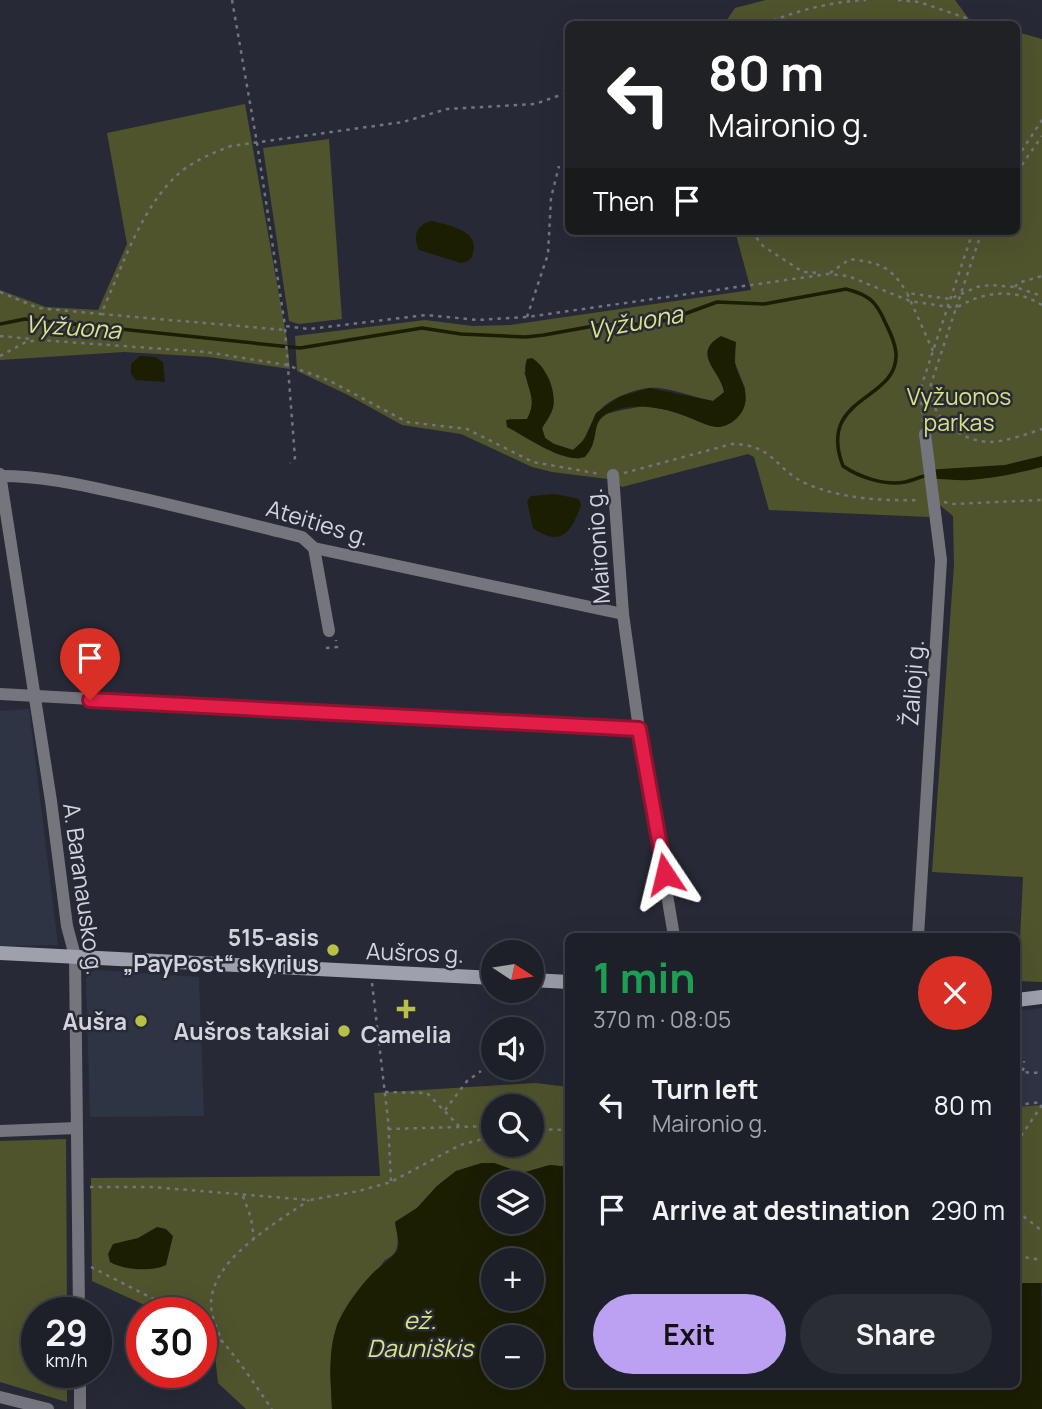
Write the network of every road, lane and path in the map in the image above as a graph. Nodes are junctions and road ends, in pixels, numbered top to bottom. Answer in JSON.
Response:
{"nodes":[{"id":1,"x":232,"y":0,"type":"edge"},
{"id":2,"x":866,"y":0,"type":"edge"},
{"id":3,"x":898,"y":0,"type":"edge"},
{"id":4,"x":969,"y":19,"type":"dead end"},
{"id":5,"x":772,"y":21,"type":"edge"},
{"id":6,"x":565,"y":93,"type":"edge"},
{"id":7,"x":1042,"y":120,"type":"edge"},
{"id":8,"x":1042,"y":136,"type":"edge"},
{"id":9,"x":257,"y":143,"type":"junction"},
{"id":10,"x":1020,"y":153,"type":"edge"},
{"id":11,"x":559,"y":166,"type":"dead end"},
{"id":12,"x":1020,"y":169,"type":"edge"},
{"id":13,"x":754,"y":235,"type":"edge"},
{"id":14,"x":972,"y":235,"type":"edge"},
{"id":15,"x":981,"y":235,"type":"edge"},
{"id":16,"x":828,"y":274,"type":"junction"},
{"id":17,"x":1042,"y":276,"type":"edge"},
{"id":18,"x":1015,"y":287,"type":"junction"},
{"id":19,"x":0,"y":292,"type":"edge"},
{"id":20,"x":907,"y":293,"type":"junction"},
{"id":21,"x":960,"y":295,"type":"junction"},
{"id":22,"x":1042,"y":296,"type":"edge"},
{"id":23,"x":950,"y":299,"type":"junction"},
{"id":24,"x":910,"y":301,"type":"junction"},
{"id":25,"x":1042,"y":305,"type":"edge"},
{"id":26,"x":947,"y":307,"type":"junction"},
{"id":27,"x":956,"y":308,"type":"junction"},
{"id":28,"x":101,"y":314,"type":"junction"},
{"id":29,"x":527,"y":317,"type":"junction"},
{"id":30,"x":285,"y":328,"type":"junction"},
{"id":31,"x":0,"y":336,"type":"edge"},
{"id":32,"x":39,"y":340,"type":"junction"},
{"id":33,"x":933,"y":351,"type":"junction"},
{"id":34,"x":0,"y":356,"type":"edge"},
{"id":35,"x":287,"y":365,"type":"junction"},
{"id":36,"x":1042,"y":429,"type":"edge"},
{"id":37,"x":925,"y":434,"type":"joint"},
{"id":38,"x":290,"y":463,"type":"dead end"},
{"id":39,"x":0,"y":475,"type":"edge"},
{"id":40,"x":613,"y":475,"type":"junction"},
{"id":41,"x":933,"y":493,"type":"junction"},
{"id":42,"x":1042,"y":500,"type":"edge"},
{"id":43,"x":314,"y":548,"type":"junction"},
{"id":44,"x":624,"y":614,"type":"junction"},
{"id":45,"x":329,"y":631,"type":"dead end"},
{"id":46,"x":337,"y":647,"type":"dead end"},
{"id":47,"x":326,"y":648,"type":"dead end"},
{"id":48,"x":0,"y":694,"type":"edge"},
{"id":49,"x":34,"y":697,"type":"junction"},
{"id":50,"x":639,"y":729,"type":"junction"},
{"id":51,"x":673,"y":933,"type":"edge"},
{"id":52,"x":918,"y":933,"type":"edge"},
{"id":53,"x":0,"y":953,"type":"edge"},
{"id":54,"x":75,"y":956,"type":"junction"},
{"id":55,"x":371,"y":973,"type":"junction"},
{"id":56,"x":481,"y":977,"type":"edge"},
{"id":57,"x":544,"y":981,"type":"edge"},
{"id":58,"x":565,"y":982,"type":"edge"},
{"id":59,"x":1042,"y":997,"type":"edge"},
{"id":60,"x":1020,"y":1000,"type":"edge"},
{"id":61,"x":1024,"y":1061,"type":"dead end"},
{"id":62,"x":481,"y":1071,"type":"dead end"},
{"id":63,"x":1020,"y":1072,"type":"edge"},
{"id":64,"x":1023,"y":1073,"type":"junction"},
{"id":65,"x":1042,"y":1073,"type":"edge"},
{"id":66,"x":384,"y":1092,"type":"junction"},
{"id":67,"x":1042,"y":1104,"type":"edge"},
{"id":68,"x":1020,"y":1105,"type":"edge"},
{"id":69,"x":445,"y":1110,"type":"junction"},
{"id":70,"x":459,"y":1126,"type":"junction"},
{"id":71,"x":481,"y":1126,"type":"edge"},
{"id":72,"x":77,"y":1128,"type":"junction"},
{"id":73,"x":388,"y":1129,"type":"junction"},
{"id":74,"x":544,"y":1129,"type":"edge"},
{"id":75,"x":565,"y":1130,"type":"edge"},
{"id":76,"x":0,"y":1131,"type":"edge"},
{"id":77,"x":1020,"y":1134,"type":"edge"},
{"id":78,"x":481,"y":1139,"type":"edge"},
{"id":79,"x":391,"y":1182,"type":"junction"},
{"id":80,"x":78,"y":1188,"type":"junction"},
{"id":81,"x":243,"y":1196,"type":"junction"},
{"id":82,"x":310,"y":1200,"type":"junction"},
{"id":83,"x":1020,"y":1213,"type":"edge"},
{"id":84,"x":1042,"y":1231,"type":"edge"},
{"id":85,"x":254,"y":1239,"type":"junction"},
{"id":86,"x":1020,"y":1256,"type":"edge"},
{"id":87,"x":1042,"y":1260,"type":"edge"},
{"id":88,"x":79,"y":1261,"type":"junction"},
{"id":89,"x":79,"y":1297,"type":"edge"},
{"id":90,"x":150,"y":1297,"type":"edge"},
{"id":91,"x":217,"y":1337,"type":"edge"},
{"id":92,"x":223,"y":1343,"type":"junction"},
{"id":93,"x":80,"y":1388,"type":"edge"},
{"id":94,"x":0,"y":1397,"type":"edge"},
{"id":95,"x":48,"y":1409,"type":"edge"},
{"id":96,"x":80,"y":1409,"type":"edge"},
{"id":97,"x":272,"y":1409,"type":"edge"}],
"edges":[{"from":1,"to":9,"type":"path"},
{"from":2,"to":5,"type":"path"},
{"from":3,"to":4,"type":"path"},
{"from":6,"to":9,"type":"path"},
{"from":7,"to":10,"type":"path"},
{"from":8,"to":12,"type":"path"},
{"from":9,"to":28,"type":"path"},
{"from":9,"to":30,"type":"path"},
{"from":11,"to":29,"type":"path"},
{"from":13,"to":16,"type":"path"},
{"from":14,"to":23,"type":"path"},
{"from":15,"to":21,"type":"path"},
{"from":16,"to":20,"type":"path"},
{"from":16,"to":24,"type":"path"},
{"from":16,"to":29,"type":"path"},
{"from":17,"to":18,"type":"path"},
{"from":18,"to":21,"type":"path"},
{"from":18,"to":22,"type":"path"},
{"from":19,"to":28,"type":"path"},
{"from":20,"to":23,"type":"path"},
{"from":20,"to":24,"type":"path"},
{"from":21,"to":23,"type":"path"},
{"from":21,"to":27,"type":"path"},
{"from":23,"to":26,"type":"path"},
{"from":24,"to":26,"type":"path"},
{"from":24,"to":33,"type":"path"},
{"from":25,"to":27,"type":"path"},
{"from":26,"to":27,"type":"path"},
{"from":26,"to":33,"type":"path"},
{"from":27,"to":36,"type":"path"},
{"from":28,"to":30,"type":"path"},
{"from":29,"to":30,"type":"path"},
{"from":30,"to":35,"type":"path"},
{"from":31,"to":32,"type":"path"},
{"from":32,"to":34,"type":"path"},
{"from":32,"to":35,"type":"path"},
{"from":33,"to":37,"type":"path"},
{"from":35,"to":38,"type":"path"},
{"from":35,"to":40,"type":"path"},
{"from":37,"to":41,"type":"street","name":"Žalioji g."},
{"from":39,"to":43,"type":"street","name":"Ateities g."},
{"from":39,"to":49,"type":"street","name":"A. Baranausko g."},
{"from":40,"to":41,"type":"path"},
{"from":40,"to":44,"type":"street","name":"Maironio g."},
{"from":41,"to":42,"type":"path"},
{"from":41,"to":52,"type":"street","name":"Žalioji g."},
{"from":43,"to":44,"type":"street","name":"Ateities g."},
{"from":43,"to":45,"type":"street"},
{"from":44,"to":50,"type":"street","name":"Maironio g."},
{"from":46,"to":47,"type":"path"},
{"from":48,"to":49,"type":"street"},
{"from":49,"to":50,"type":"street"},
{"from":49,"to":54,"type":"street","name":"A. Baranausko g."},
{"from":50,"to":51,"type":"street"},
{"from":53,"to":54,"type":"street","name":"Aušros g."},
{"from":54,"to":55,"type":"street","name":"Aušros g."},
{"from":54,"to":72,"type":"street","name":"A. Baranausko g."},
{"from":55,"to":56,"type":"street","name":"Aušros g."},
{"from":55,"to":66,"type":"path"},
{"from":57,"to":58,"type":"street"},
{"from":59,"to":60,"type":"street"},
{"from":61,"to":64,"type":"path"},
{"from":62,"to":69,"type":"path"},
{"from":63,"to":64,"type":"path"},
{"from":64,"to":65,"type":"path"},
{"from":66,"to":69,"type":"path"},
{"from":66,"to":73,"type":"path"},
{"from":67,"to":68,"type":"path"},
{"from":67,"to":77,"type":"path"},
{"from":69,"to":70,"type":"path"},
{"from":70,"to":71,"type":"path"},
{"from":70,"to":73,"type":"path"},
{"from":72,"to":76,"type":"street"},
{"from":72,"to":80,"type":"street","name":"A. Baranausko g."},
{"from":73,"to":79,"type":"path"},
{"from":74,"to":75,"type":"path"},
{"from":78,"to":79,"type":"path"},
{"from":79,"to":82,"type":"path"},
{"from":80,"to":81,"type":"path"},
{"from":80,"to":88,"type":"street","name":"A. Baranausko g."},
{"from":81,"to":82,"type":"path"},
{"from":81,"to":85,"type":"path"},
{"from":82,"to":85,"type":"path"},
{"from":83,"to":84,"type":"path"},
{"from":85,"to":92,"type":"path"},
{"from":86,"to":87,"type":"path"},
{"from":88,"to":89,"type":"street","name":"A. Baranausko g."},
{"from":88,"to":90,"type":"path"},
{"from":91,"to":92,"type":"path"},
{"from":92,"to":97,"type":"path"},
{"from":93,"to":96,"type":"street"},
{"from":94,"to":95,"type":"street"}]}
